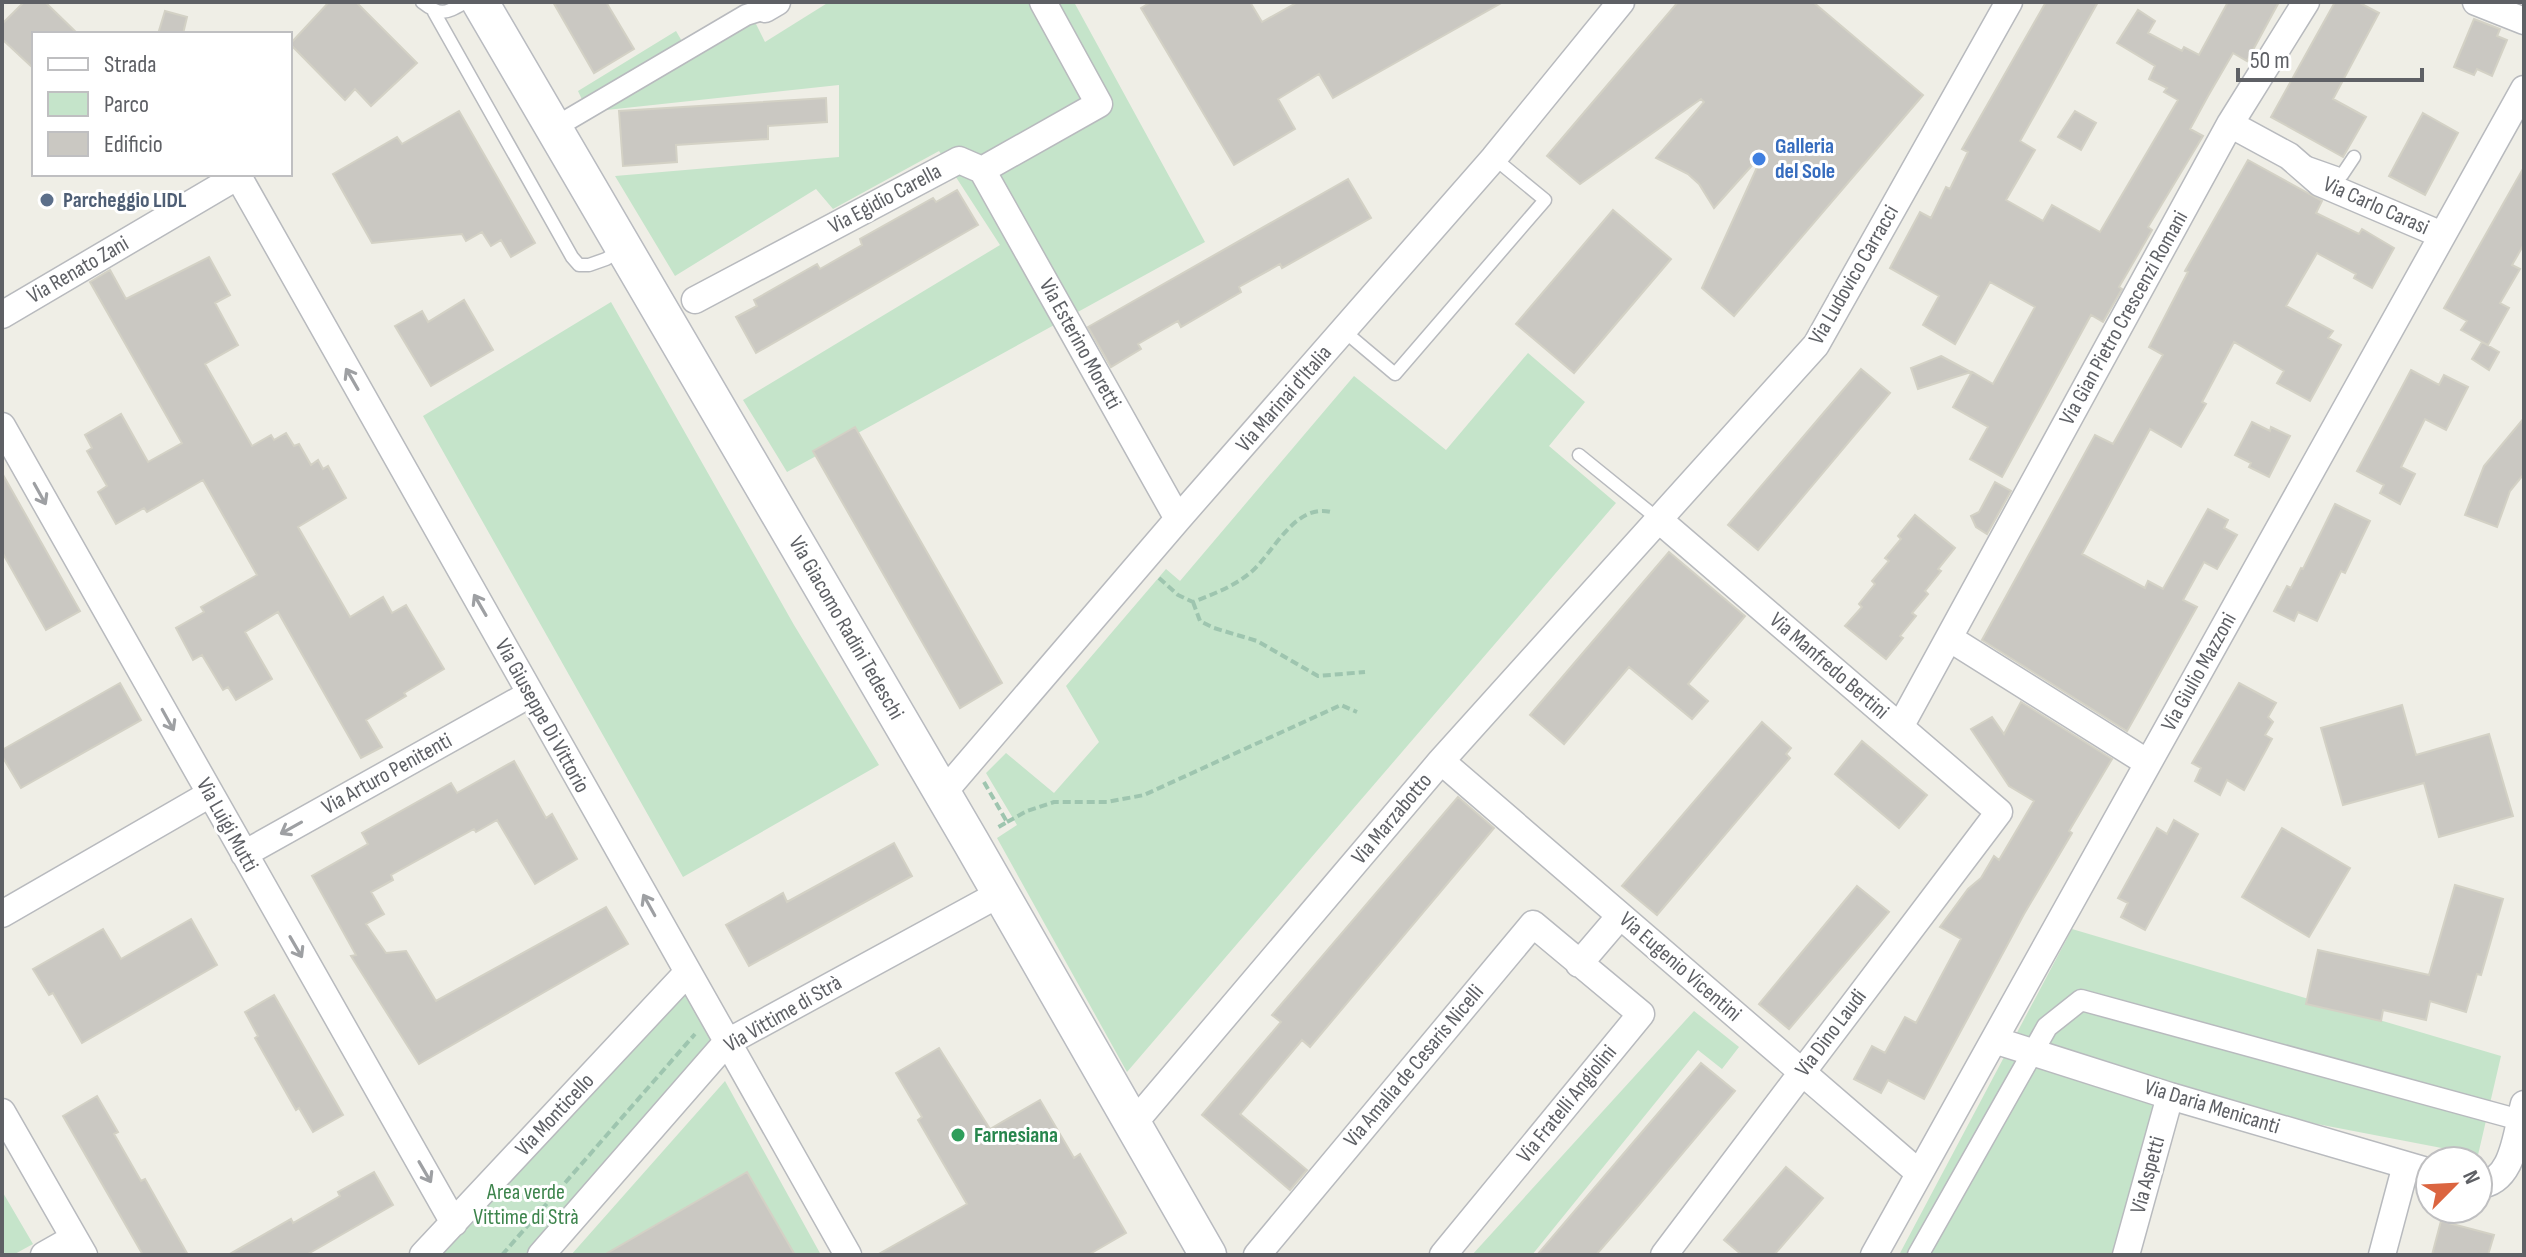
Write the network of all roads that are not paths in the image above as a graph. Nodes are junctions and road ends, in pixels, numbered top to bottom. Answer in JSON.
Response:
{"nodes":[{"id":1,"x":422,"y":2,"type":"edge"},
{"id":2,"x":466,"y":2,"type":"edge"},
{"id":3,"x":480,"y":2,"type":"edge"},
{"id":4,"x":1043,"y":2,"type":"edge"},
{"id":5,"x":1621,"y":2,"type":"edge"},
{"id":6,"x":2009,"y":2,"type":"edge"},
{"id":7,"x":2306,"y":2,"type":"edge"},
{"id":8,"x":2476,"y":2,"type":"edge"},
{"id":9,"x":771,"y":6,"type":"edge"},
{"id":10,"x":434,"y":12,"type":"junction"},
{"id":11,"x":2524,"y":21,"type":"edge"},
{"id":12,"x":2524,"y":89,"type":"edge"},
{"id":13,"x":2230,"y":124,"type":"junction"},
{"id":14,"x":554,"y":128,"type":"junction"},
{"id":15,"x":2289,"y":156,"type":"junction"},
{"id":16,"x":2354,"y":157,"type":"dead end"},
{"id":17,"x":1494,"y":158,"type":"junction"},
{"id":18,"x":982,"y":170,"type":"junction"},
{"id":19,"x":238,"y":176,"type":"joint"},
{"id":20,"x":2442,"y":235,"type":"junction"},
{"id":21,"x":624,"y":248,"type":"junction"},
{"id":22,"x":695,"y":300,"type":"dead end"},
{"id":23,"x":2,"y":315,"type":"edge"},
{"id":24,"x":1344,"y":331,"type":"junction"},
{"id":25,"x":2,"y":426,"type":"edge"},
{"id":26,"x":1579,"y":455,"type":"dead end"},
{"id":27,"x":1178,"y":519,"type":"junction"},
{"id":28,"x":1658,"y":519,"type":"junction"},
{"id":29,"x":1949,"y":638,"type":"junction"},
{"id":30,"x":530,"y":694,"type":"junction"},
{"id":31,"x":1900,"y":727,"type":"junction"},
{"id":32,"x":1441,"y":761,"type":"junction"},
{"id":33,"x":2148,"y":763,"type":"junction"},
{"id":34,"x":943,"y":793,"type":"junction"},
{"id":35,"x":210,"y":794,"type":"junction"},
{"id":36,"x":1999,"y":812,"type":"joint"},
{"id":37,"x":244,"y":854,"type":"junction"},
{"id":38,"x":1001,"y":893,"type":"junction"},
{"id":39,"x":2,"y":914,"type":"edge"},
{"id":40,"x":1620,"y":916,"type":"junction"},
{"id":41,"x":1579,"y":964,"type":"junction"},
{"id":42,"x":687,"y":973,"type":"junction"},
{"id":43,"x":1994,"y":1040,"type":"junction"},
{"id":44,"x":726,"y":1043,"type":"junction"},
{"id":45,"x":2032,"y":1053,"type":"junction"},
{"id":46,"x":1801,"y":1072,"type":"junction"},
{"id":47,"x":2170,"y":1096,"type":"junction"},
{"id":48,"x":2,"y":1112,"type":"edge"},
{"id":49,"x":2522,"y":1112,"type":"edge"},
{"id":50,"x":1133,"y":1124,"type":"junction"},
{"id":51,"x":2414,"y":1167,"type":"edge"},
{"id":52,"x":1919,"y":1173,"type":"junction"},
{"id":53,"x":2414,"y":1178,"type":"edge"},
{"id":54,"x":2494,"y":1180,"type":"edge"},
{"id":55,"x":454,"y":1223,"type":"junction"},
{"id":56,"x":79,"y":1246,"type":"edge"},
{"id":57,"x":44,"y":1255,"type":"edge"},
{"id":58,"x":423,"y":1255,"type":"edge"},
{"id":59,"x":541,"y":1255,"type":"edge"},
{"id":60,"x":848,"y":1255,"type":"edge"},
{"id":61,"x":1208,"y":1255,"type":"edge"},
{"id":62,"x":1257,"y":1255,"type":"edge"},
{"id":63,"x":1443,"y":1255,"type":"edge"},
{"id":64,"x":1664,"y":1255,"type":"edge"},
{"id":65,"x":1874,"y":1255,"type":"edge"},
{"id":66,"x":1918,"y":1255,"type":"edge"},
{"id":67,"x":2126,"y":1255,"type":"edge"},
{"id":68,"x":2382,"y":1255,"type":"edge"}],
"edges":[{"from":1,"to":10,"type":"lane"},
{"from":2,"to":10,"type":"lane"},
{"from":3,"to":14,"type":"main road","name":"Via Giacomo Radini Tedeschi"},
{"from":4,"to":18,"type":"street"},
{"from":5,"to":17,"type":"street","name":"Via Marinai d'Italia"},
{"from":6,"to":28,"type":"street","name":"Via Ludovico Carracci"},
{"from":7,"to":13,"type":"street","name":"Via Gian Pietro Crescenzi Romani"},
{"from":8,"to":11,"type":"street"},
{"from":9,"to":14,"type":"street"},
{"from":10,"to":21,"type":"lane"},
{"from":12,"to":20,"type":"street","name":"Via Giulio Mazzoni"},
{"from":13,"to":15,"type":"street","name":"Via Carlo Carasi"},
{"from":13,"to":29,"type":"street","name":"Via Gian Pietro Crescenzi Romani"},
{"from":14,"to":21,"type":"main road","name":"Via Giacomo Radini Tedeschi"},
{"from":15,"to":16,"type":"lane"},
{"from":15,"to":20,"type":"street","name":"Via Carlo Carasi"},
{"from":17,"to":24,"type":"street","name":"Via Marinai d'Italia"},
{"from":17,"to":24,"type":"lane"},
{"from":18,"to":22,"type":"street","name":"Via Egidio Carella"},
{"from":18,"to":27,"type":"street","name":"Via Esterino Moretti"},
{"from":19,"to":23,"type":"street","name":"Via Renato Zani"},
{"from":30,"to":19,"type":"street","name":"Via Giuseppe Di Vittorio","one_way":true},
{"from":20,"to":33,"type":"street","name":"Via Giulio Mazzoni"},
{"from":21,"to":34,"type":"main road","name":"Via Giacomo Radini Tedeschi"},
{"from":24,"to":27,"type":"street","name":"Via Marinai d'Italia"},
{"from":25,"to":35,"type":"street","name":"Via Luigi Mutti","one_way":true},
{"from":26,"to":28,"type":"lane"},
{"from":27,"to":34,"type":"street","name":"Via Marinai d'Italia"},
{"from":28,"to":31,"type":"street","name":"Via Manfredo Bertini"},
{"from":28,"to":32,"type":"street","name":"Via Marzabotto"},
{"from":29,"to":31,"type":"street","name":"Via Gian Pietro Crescenzi Romani"},
{"from":29,"to":33,"type":"street"},
{"from":30,"to":37,"type":"street","name":"Via Arturo Penitenti","one_way":true},
{"from":42,"to":30,"type":"street","name":"Via Giuseppe Di Vittorio","one_way":true},
{"from":31,"to":36,"type":"street","name":"Via Manfredo Bertini"},
{"from":32,"to":40,"type":"street","name":"Via Eugenio Vicentini"},
{"from":32,"to":50,"type":"street","name":"Via Marzabotto"},
{"from":33,"to":43,"type":"street","name":"Via Giulio Mazzoni"},
{"from":34,"to":38,"type":"main road","name":"Via Giacomo Radini Tedeschi"},
{"from":35,"to":37,"type":"street","name":"Via Luigi Mutti"},
{"from":35,"to":39,"type":"street"},
{"from":36,"to":46,"type":"street","name":"Via Dino Laudi"},
{"from":37,"to":55,"type":"street","name":"Via Luigi Mutti","one_way":true},
{"from":38,"to":44,"type":"street","name":"Via Vittime di Strà"},
{"from":38,"to":50,"type":"main road","name":"Via Giacomo Radini Tedeschi"},
{"from":40,"to":41,"type":"street"},
{"from":40,"to":46,"type":"street","name":"Via Eugenio Vicentini"},
{"from":41,"to":62,"type":"street","name":"Via Amalia de Cesaris Nicelli"},
{"from":41,"to":63,"type":"street","name":"Via Fratelli Angiolini"},
{"from":42,"to":44,"type":"street","name":"Via Giuseppe Di Vittorio"},
{"from":42,"to":55,"type":"street","name":"Via Monticello"},
{"from":43,"to":45,"type":"street","name":"Via Daria Menicanti"},
{"from":43,"to":52,"type":"street","name":"Via Giulio Mazzoni"},
{"from":44,"to":59,"type":"street","name":"Via Vittime di Strà"},
{"from":44,"to":60,"type":"street","name":"Via Giuseppe Di Vittorio"},
{"from":45,"to":47,"type":"street","name":"Via Daria Menicanti"},
{"from":45,"to":49,"type":"street"},
{"from":45,"to":66,"type":"street"},
{"from":46,"to":52,"type":"street","name":"Via Eugenio Vicentini"},
{"from":46,"to":64,"type":"street","name":"Via Dino Laudi"},
{"from":47,"to":51,"type":"street","name":"Via Daria Menicanti"},
{"from":47,"to":67,"type":"street","name":"Via Aspetti"},
{"from":48,"to":56,"type":"street"},
{"from":49,"to":54,"type":"street"},
{"from":50,"to":61,"type":"main road","name":"Via Giacomo Radini Tedeschi"},
{"from":52,"to":65,"type":"street","name":"Via Giulio Mazzoni"},
{"from":53,"to":68,"type":"street"},
{"from":55,"to":58,"type":"street","name":"Via Monticello"},
{"from":56,"to":57,"type":"street"}]}
